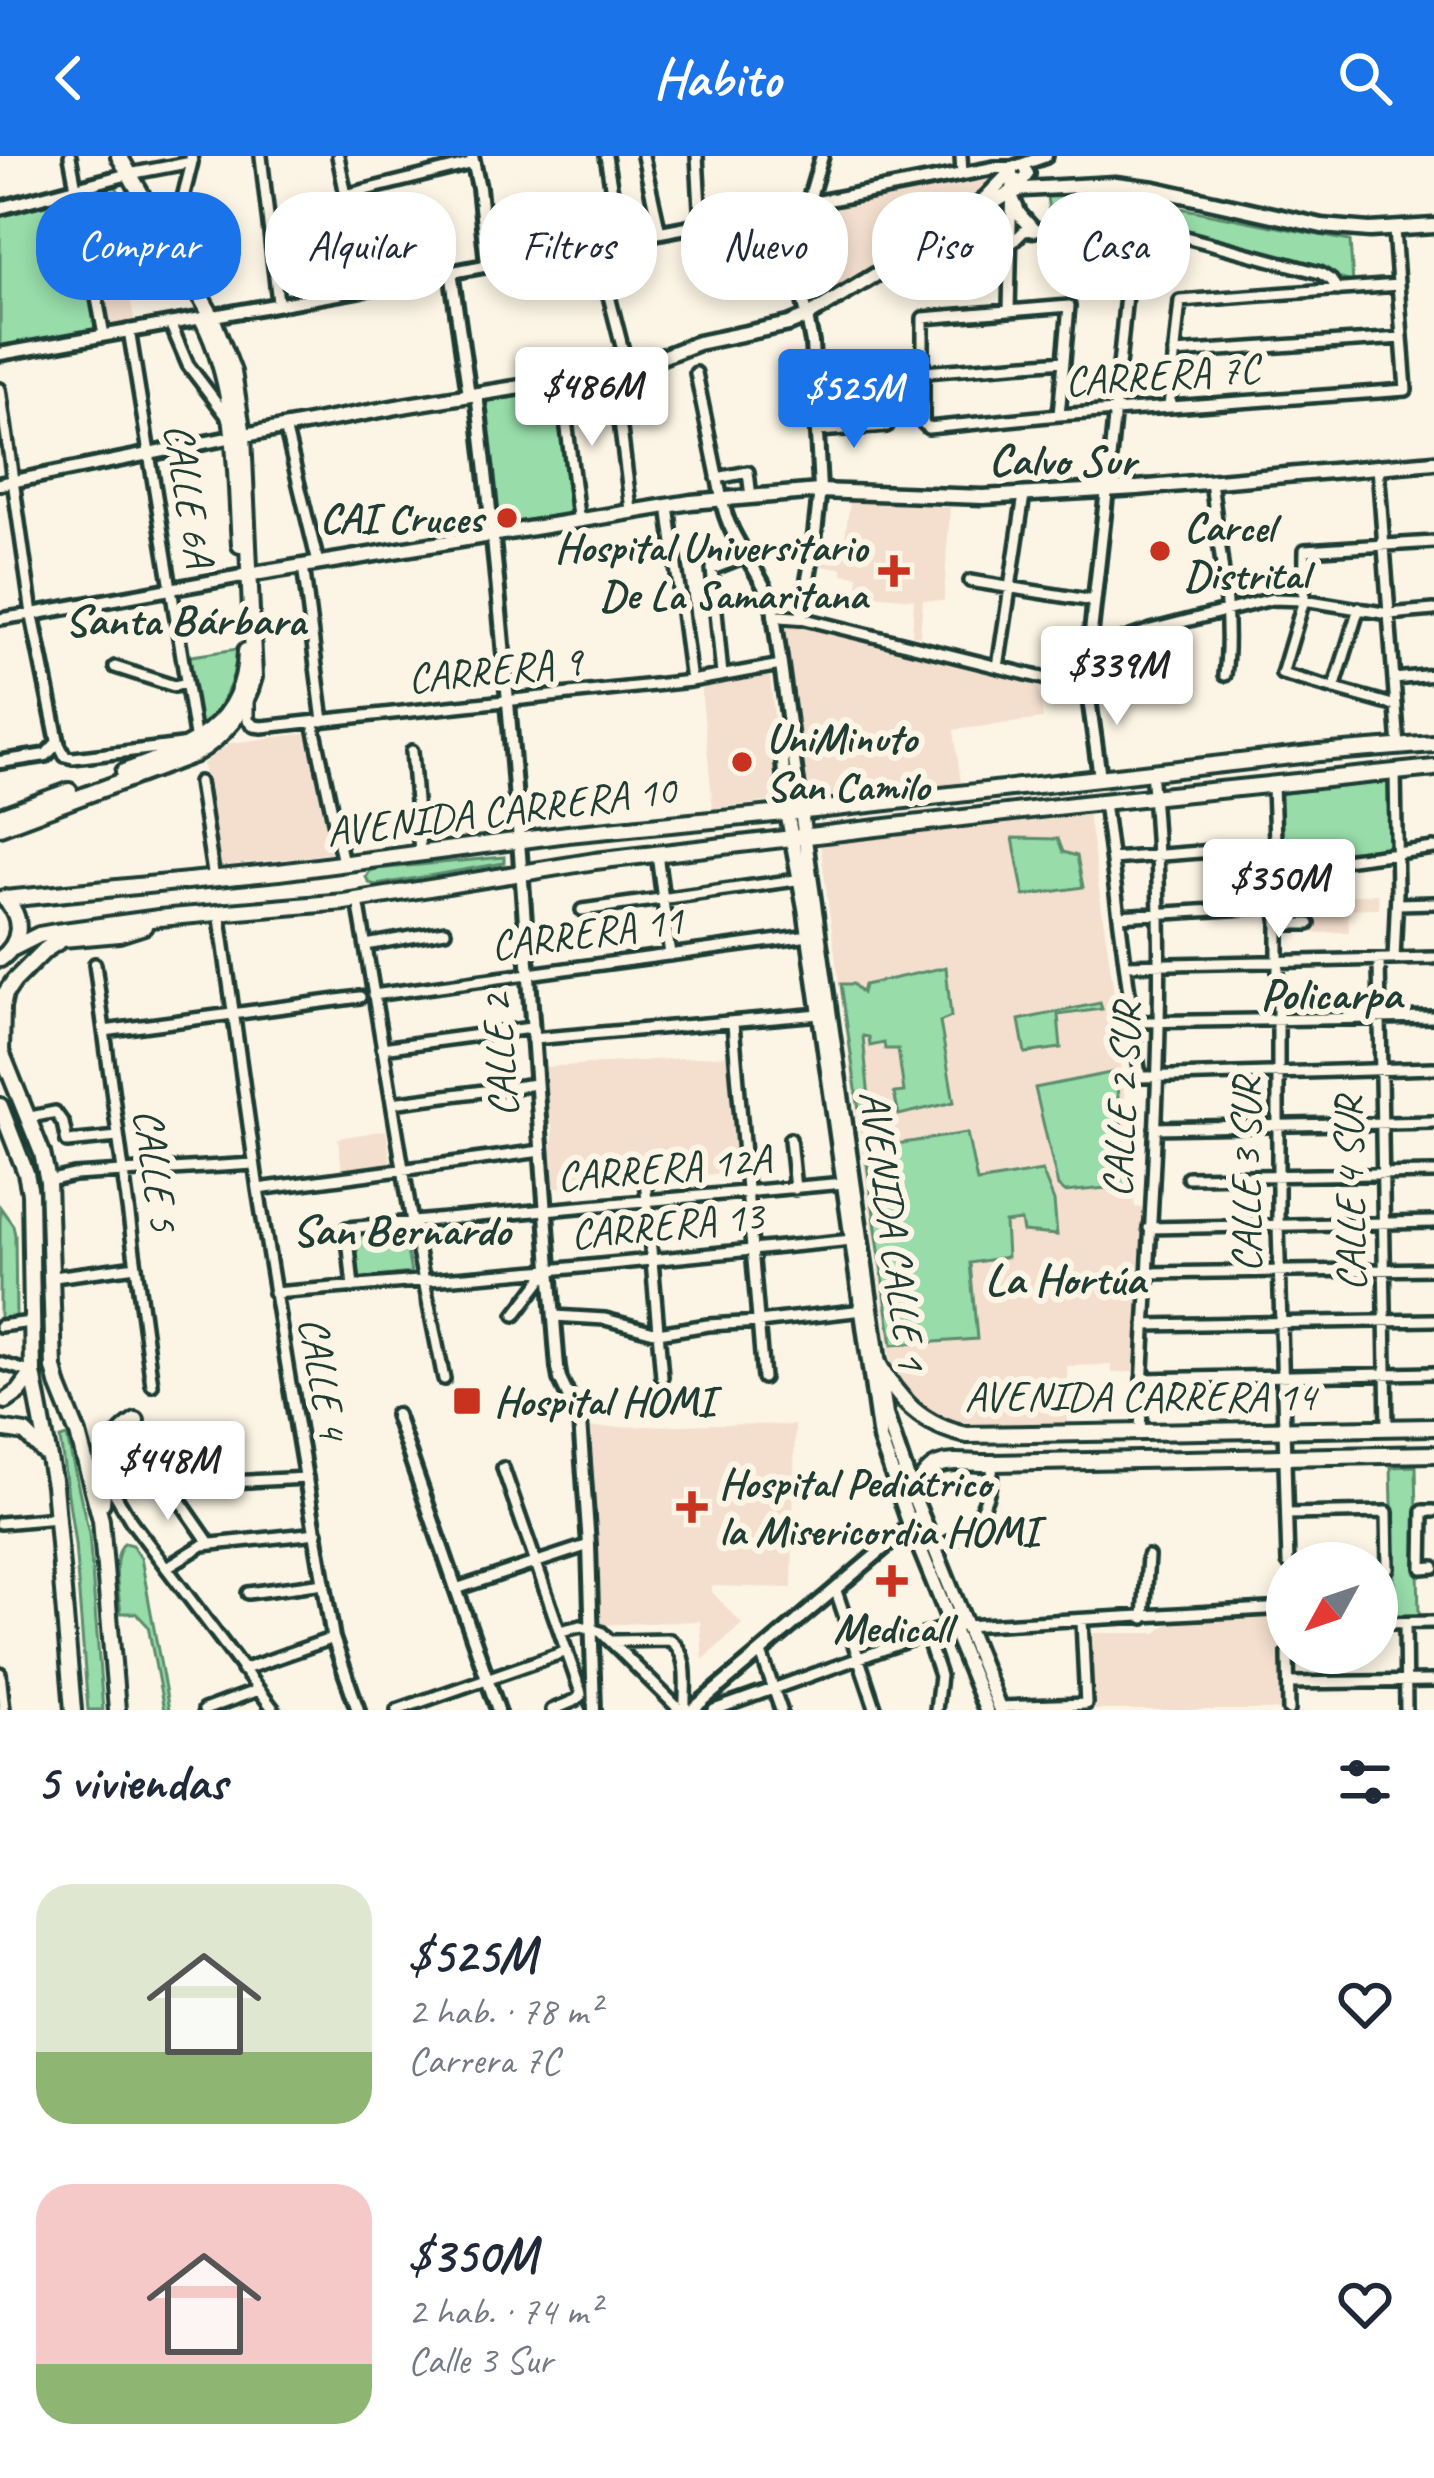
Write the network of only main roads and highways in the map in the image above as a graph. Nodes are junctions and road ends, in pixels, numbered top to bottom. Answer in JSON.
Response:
{"nodes":[{"id":1,"x":108,"y":156,"type":"edge"},
{"id":2,"x":119,"y":156,"type":"edge"},
{"id":3,"x":1022,"y":174,"type":"junction"},
{"id":4,"x":124,"y":175,"type":"junction"},
{"id":5,"x":1000,"y":192,"type":"edge"},
{"id":6,"x":1011,"y":192,"type":"edge"},
{"id":7,"x":1013,"y":200,"type":"edge"},
{"id":8,"x":1434,"y":226,"type":"edge"},
{"id":9,"x":1033,"y":230,"type":"road end"},
{"id":10,"x":872,"y":278,"type":"edge"},
{"id":11,"x":206,"y":316,"type":"junction"},
{"id":12,"x":236,"y":432,"type":"junction"},
{"id":13,"x":1434,"y":462,"type":"edge"},
{"id":14,"x":246,"y":575,"type":"junction"},
{"id":15,"x":1434,"y":744,"type":"edge"},
{"id":16,"x":1434,"y":768,"type":"edge"},
{"id":17,"x":794,"y":812,"type":"junction"},
{"id":18,"x":0,"y":816,"type":"edge"},
{"id":19,"x":0,"y":827,"type":"edge"},
{"id":20,"x":797,"y":838,"type":"junction"},
{"id":21,"x":805,"y":879,"type":"junction"},
{"id":22,"x":2,"y":897,"type":"edge"},
{"id":23,"x":159,"y":918,"type":"junction"},
{"id":24,"x":4,"y":957,"type":"edge"},
{"id":25,"x":1,"y":1051,"type":"edge"},
{"id":26,"x":0,"y":1106,"type":"edge"},
{"id":27,"x":856,"y":1239,"type":"junction"},
{"id":28,"x":866,"y":1310,"type":"junction"},
{"id":29,"x":878,"y":1361,"type":"junction"},
{"id":30,"x":34,"y":1373,"type":"junction"},
{"id":31,"x":6,"y":1401,"type":"dead end"},
{"id":32,"x":136,"y":1421,"type":"dead end"},
{"id":33,"x":1434,"y":1427,"type":"edge"},
{"id":34,"x":0,"y":1429,"type":"edge"},
{"id":35,"x":1434,"y":1454,"type":"edge"},
{"id":36,"x":51,"y":1465,"type":"junction"},
{"id":37,"x":914,"y":1497,"type":"junction"},
{"id":38,"x":101,"y":1520,"type":"junction"},
{"id":39,"x":960,"y":1626,"type":"junction"},
{"id":40,"x":995,"y":1709,"type":"edge"},
{"id":41,"x":73,"y":1710,"type":"edge"},
{"id":42,"x":117,"y":1710,"type":"edge"}],
"edges":[{"from":1,"to":4,"type":"main road"},
{"from":2,"to":4,"type":"main road"},
{"from":3,"to":5,"type":"main road"},
{"from":3,"to":6,"type":"main road"},
{"from":3,"to":8,"type":"main road"},
{"from":4,"to":11,"type":"main road"},
{"from":4,"to":11,"type":"main road"},
{"from":7,"to":9,"type":"main road"},
{"from":10,"to":12,"type":"main road"},
{"from":11,"to":12,"type":"main road"},
{"from":12,"to":14,"type":"main road"},
{"from":13,"to":14,"type":"main road"},
{"from":14,"to":18,"type":"main road"},
{"from":14,"to":19,"type":"main road"},
{"from":15,"to":17,"type":"main road","name":"AVENIDA CARRERA 10"},
{"from":16,"to":20,"type":"main road","name":"AVENIDA CARRERA 10"},
{"from":17,"to":20,"type":"main road","name":"AVENIDA CALLE 1"},
{"from":17,"to":22,"type":"main road","name":"AVENIDA CARRERA 10"},
{"from":20,"to":21,"type":"main road","name":"AVENIDA CALLE 1"},
{"from":20,"to":23,"type":"main road","name":"AVENIDA CARRERA 10"},
{"from":21,"to":27,"type":"main road","name":"AVENIDA CALLE 1"},
{"from":21,"to":27,"type":"main road","name":"AVENIDA CALLE 1"},
{"from":22,"to":24,"type":"main road"},
{"from":23,"to":24,"type":"main road","name":"AVENIDA CARRERA 10"},
{"from":23,"to":25,"type":"main road"},
{"from":25,"to":38,"type":"main road"},
{"from":26,"to":30,"type":"main road"},
{"from":27,"to":28,"type":"main road","name":"AVENIDA CALLE 1"},
{"from":28,"to":29,"type":"main road","name":"AVENIDA CALLE 1"},
{"from":28,"to":39,"type":"main road","name":"AVENIDA CALLE 1"},
{"from":29,"to":33,"type":"main road","name":"AVENIDA CARRERA 14"},
{"from":29,"to":37,"type":"main road","name":"AVENIDA CALLE 1"},
{"from":30,"to":31,"type":"main road"},
{"from":30,"to":36,"type":"main road"},
{"from":32,"to":38,"type":"main road"},
{"from":34,"to":36,"type":"main road"},
{"from":35,"to":37,"type":"main road","name":"AVENIDA CARRERA 14"},
{"from":36,"to":41,"type":"main road"},
{"from":37,"to":39,"type":"main road","name":"AVENIDA CALLE 1"},
{"from":38,"to":42,"type":"main road"},
{"from":39,"to":40,"type":"main road","name":"AVENIDA CALLE 1"}]}
